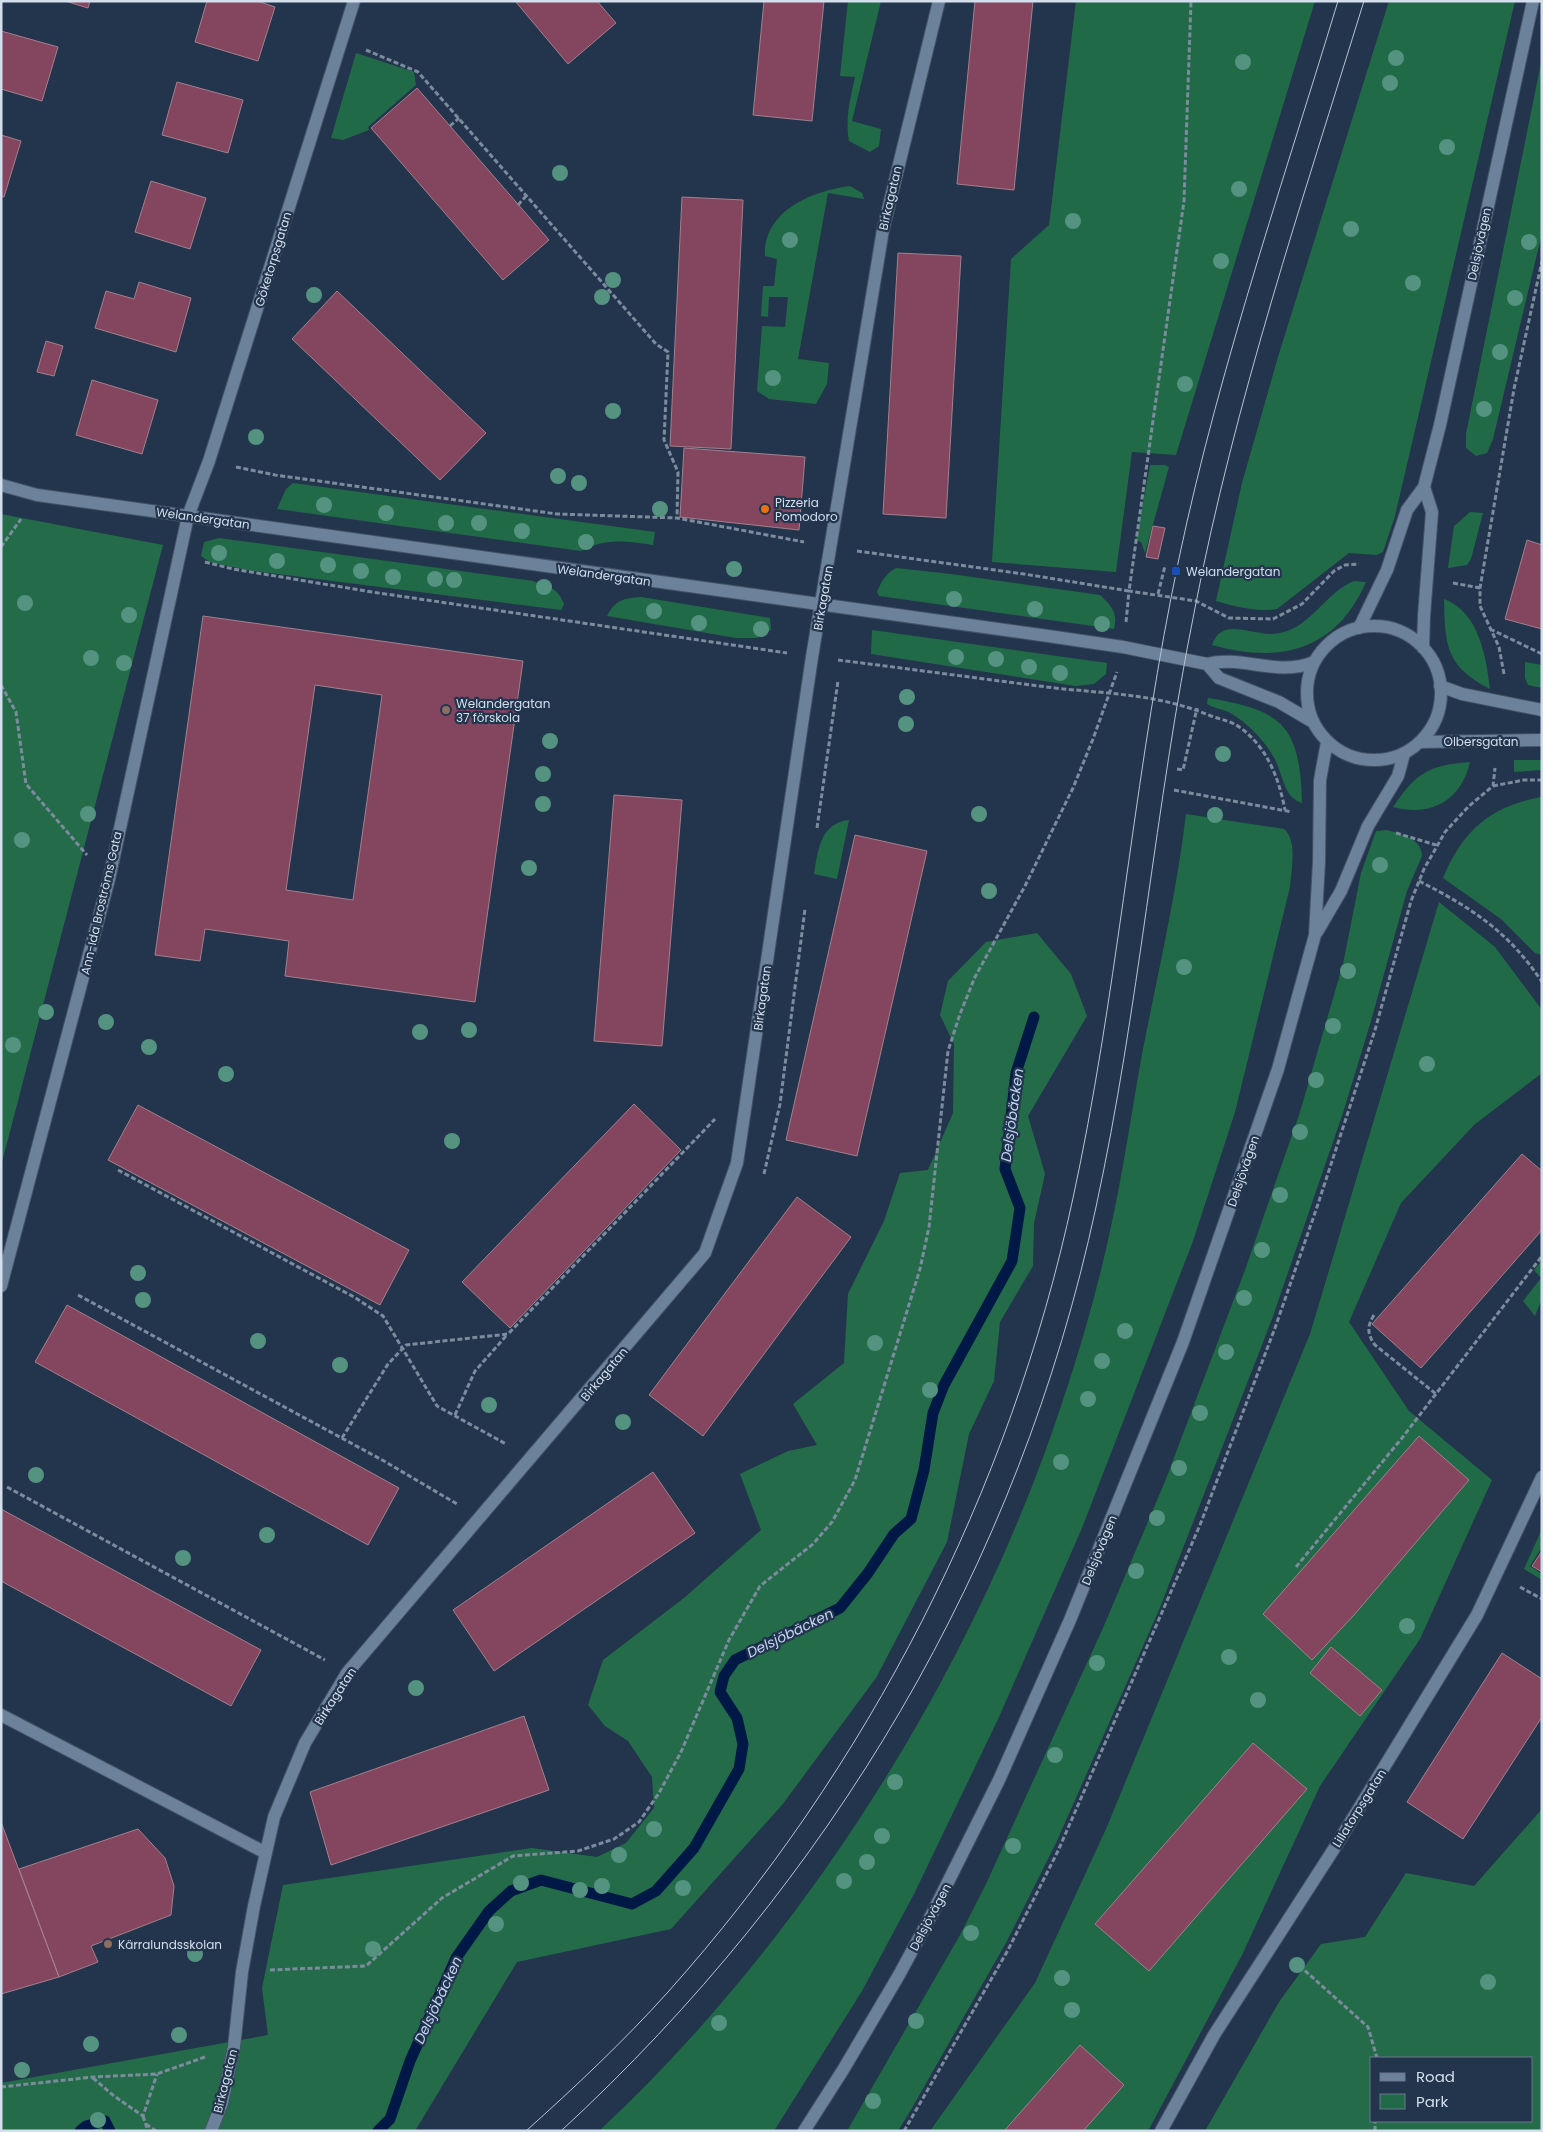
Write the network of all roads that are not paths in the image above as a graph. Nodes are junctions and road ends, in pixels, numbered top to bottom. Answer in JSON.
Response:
{"nodes":[{"id":1,"x":354,"y":1,"type":"edge"},
{"id":2,"x":939,"y":1,"type":"edge"},
{"id":3,"x":1533,"y":1,"type":"edge"},
{"id":4,"x":1,"y":485,"type":"edge"},
{"id":5,"x":1424,"y":487,"type":"junction"},
{"id":6,"x":188,"y":516,"type":"junction"},
{"id":7,"x":821,"y":606,"type":"junction"},
{"id":8,"x":1359,"y":628,"type":"junction"},
{"id":9,"x":1423,"y":648,"type":"junction"},
{"id":10,"x":1314,"y":662,"type":"junction"},
{"id":11,"x":1206,"y":664,"type":"junction"},
{"id":12,"x":1440,"y":686,"type":"junction"},
{"id":13,"x":1542,"y":710,"type":"edge"},
{"id":14,"x":1312,"y":722,"type":"junction"},
{"id":15,"x":1542,"y":740,"type":"edge"},
{"id":16,"x":1327,"y":742,"type":"junction"},
{"id":17,"x":1421,"y":742,"type":"junction"},
{"id":18,"x":1404,"y":754,"type":"junction"},
{"id":19,"x":1315,"y":935,"type":"junction"},
{"id":20,"x":1,"y":1286,"type":"edge"},
{"id":21,"x":1542,"y":1477,"type":"edge"},
{"id":22,"x":1,"y":1715,"type":"edge"},
{"id":23,"x":266,"y":1853,"type":"junction"},
{"id":24,"x":211,"y":2131,"type":"edge"},
{"id":25,"x":804,"y":2131,"type":"edge"},
{"id":26,"x":1161,"y":2131,"type":"edge"}],
"edges":[{"from":1,"to":6,"type":"street","name":"Göketorpsgatan"},
{"from":2,"to":7,"type":"street","name":"Birkagatan"},
{"from":3,"to":5,"type":"street","name":"Delsjövägen"},
{"from":4,"to":6,"type":"street","name":"Welandergatan"},
{"from":5,"to":8,"type":"street","name":"Delsjövägen"},
{"from":5,"to":9,"type":"street"},
{"from":6,"to":7,"type":"street","name":"Welandergatan"},
{"from":6,"to":20,"type":"street","name":"Ann-Ida Broströms Gata"},
{"from":7,"to":11,"type":"street","name":"Welandergatan"},
{"from":7,"to":23,"type":"street","name":"Birkagatan"},
{"from":8,"to":9,"type":"street"},
{"from":8,"to":10,"type":"street"},
{"from":9,"to":12,"type":"street"},
{"from":10,"to":11,"type":"street","name":"Welandergatan"},
{"from":10,"to":14,"type":"street"},
{"from":11,"to":14,"type":"street","name":"Welandergatan"},
{"from":12,"to":13,"type":"street"},
{"from":12,"to":17,"type":"street"},
{"from":14,"to":16,"type":"street"},
{"from":15,"to":17,"type":"street","name":"Olbersgatan"},
{"from":16,"to":18,"type":"street"},
{"from":16,"to":19,"type":"street","name":"Delsjövägen"},
{"from":17,"to":18,"type":"street"},
{"from":18,"to":19,"type":"street","name":"Delsjövägen"},
{"from":19,"to":25,"type":"street","name":"Delsjövägen"},
{"from":21,"to":26,"type":"street","name":"Lillatorpsgatan"},
{"from":22,"to":23,"type":"street"},
{"from":23,"to":24,"type":"street","name":"Birkagatan"}]}
